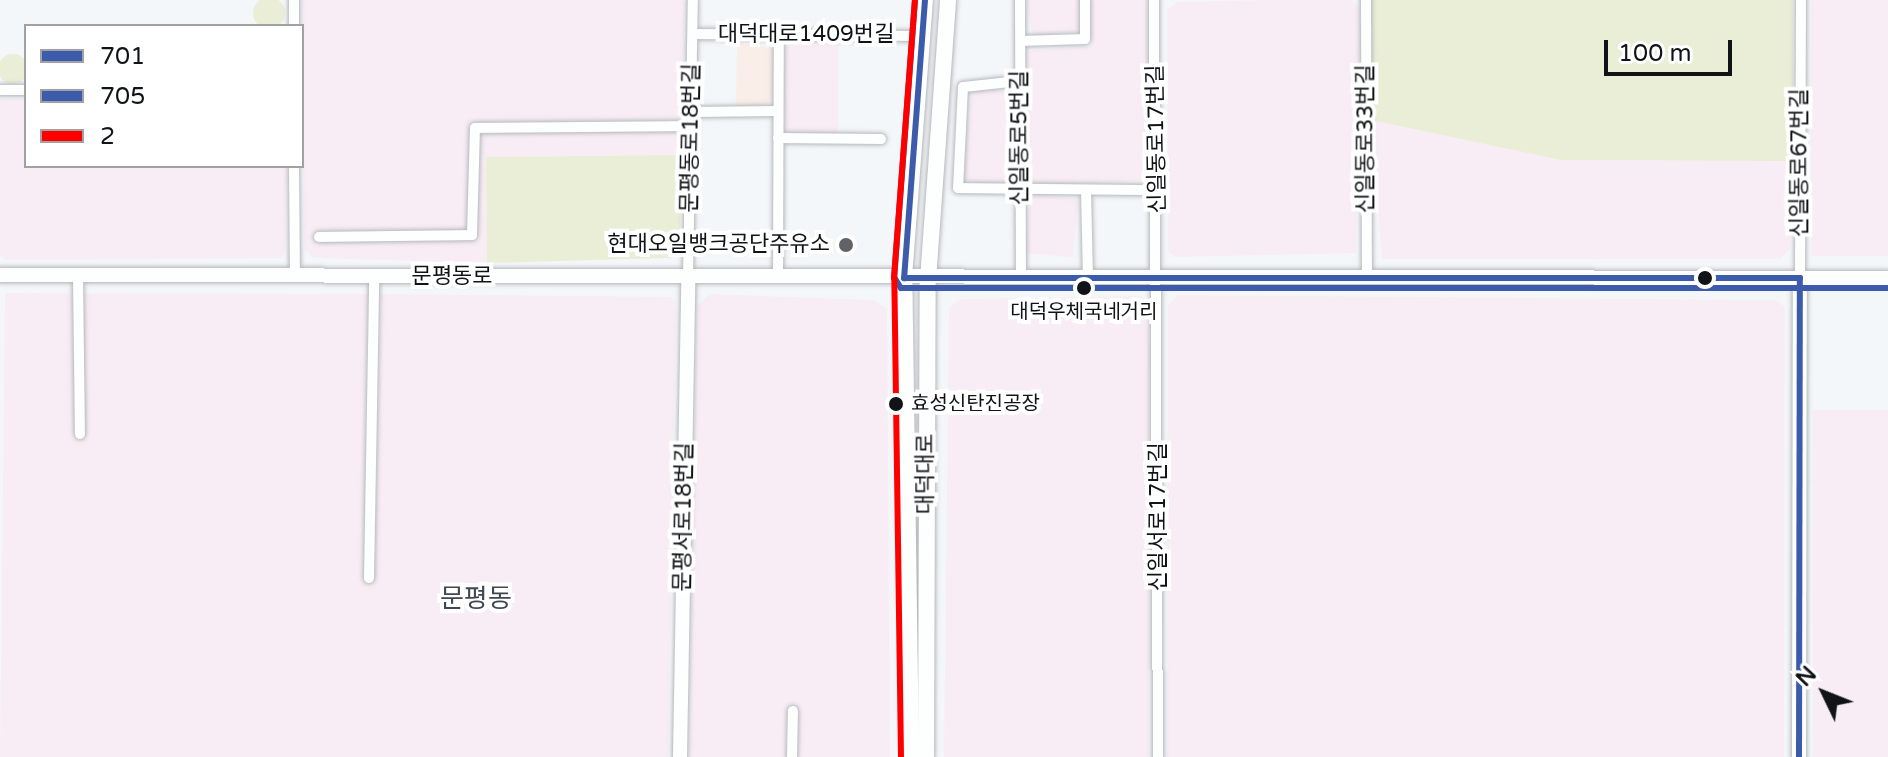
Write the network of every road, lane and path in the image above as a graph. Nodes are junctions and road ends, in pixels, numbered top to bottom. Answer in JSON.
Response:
{"nodes":[{"id":1,"x":294,"y":0,"type":"edge"},
{"id":2,"x":693,"y":0,"type":"edge"},
{"id":3,"x":925,"y":0,"type":"edge"},
{"id":4,"x":948,"y":0,"type":"edge"},
{"id":5,"x":1020,"y":0,"type":"edge"},
{"id":6,"x":1085,"y":0,"type":"edge"},
{"id":7,"x":1154,"y":0,"type":"edge"},
{"id":8,"x":1366,"y":0,"type":"edge"},
{"id":9,"x":1801,"y":0,"type":"edge"},
{"id":10,"x":294,"y":24,"type":"edge"},
{"id":11,"x":693,"y":34,"type":"junction"},
{"id":12,"x":919,"y":36,"type":"junction"},
{"id":13,"x":779,"y":37,"type":"junction"},
{"id":14,"x":1021,"y":41,"type":"junction"},
{"id":15,"x":1019,"y":81,"type":"junction"},
{"id":16,"x":0,"y":90,"type":"edge"},
{"id":17,"x":24,"y":90,"type":"edge"},
{"id":18,"x":778,"y":111,"type":"junction"},
{"id":19,"x":693,"y":112,"type":"junction"},
{"id":20,"x":693,"y":126,"type":"junction"},
{"id":21,"x":778,"y":138,"type":"junction"},
{"id":22,"x":881,"y":139,"type":"dead end"},
{"id":23,"x":294,"y":168,"type":"edge"},
{"id":24,"x":1020,"y":189,"type":"junction"},
{"id":25,"x":1086,"y":190,"type":"junction"},
{"id":26,"x":1158,"y":190,"type":"junction"},
{"id":27,"x":319,"y":237,"type":"dead end"},
{"id":28,"x":0,"y":275,"type":"edge"},
{"id":29,"x":78,"y":276,"type":"junction"},
{"id":30,"x":295,"y":276,"type":"junction"},
{"id":31,"x":778,"y":276,"type":"junction"},
{"id":32,"x":374,"y":277,"type":"junction"},
{"id":33,"x":688,"y":277,"type":"junction"},
{"id":34,"x":1021,"y":277,"type":"junction"},
{"id":35,"x":1088,"y":277,"type":"junction"},
{"id":36,"x":904,"y":278,"type":"junction"},
{"id":37,"x":1159,"y":278,"type":"junction"},
{"id":38,"x":1367,"y":278,"type":"junction"},
{"id":39,"x":1800,"y":278,"type":"junction"},
{"id":40,"x":1888,"y":278,"type":"edge"},
{"id":41,"x":928,"y":280,"type":"junction"},
{"id":42,"x":80,"y":434,"type":"dead end"},
{"id":43,"x":369,"y":578,"type":"dead end"},
{"id":44,"x":793,"y":711,"type":"dead end"},
{"id":45,"x":680,"y":757,"type":"edge"},
{"id":46,"x":792,"y":757,"type":"edge"},
{"id":47,"x":911,"y":757,"type":"edge"},
{"id":48,"x":926,"y":757,"type":"edge"},
{"id":49,"x":1158,"y":757,"type":"edge"},
{"id":50,"x":1799,"y":757,"type":"edge"}],
"edges":[{"from":1,"to":10,"type":"street"},
{"from":2,"to":11,"type":"street","name":"문평동로18번길"},
{"from":3,"to":12,"type":"main road","name":"대덕대로"},
{"from":4,"to":41,"type":"main road","name":"대덕대로"},
{"from":5,"to":14,"type":"street","name":"신일동로5번길"},
{"from":6,"to":14,"type":"street"},
{"from":7,"to":26,"type":"street","name":"신일동로17번길"},
{"from":8,"to":38,"type":"street","name":"신일동로33번길"},
{"from":9,"to":39,"type":"street","name":"신일동로67번길"},
{"from":11,"to":13,"type":"street","name":"대덕대로1409번길"},
{"from":11,"to":19,"type":"street","name":"문평동로18번길"},
{"from":12,"to":13,"type":"street","name":"대덕대로1409번길"},
{"from":12,"to":36,"type":"main road","name":"대덕대로"},
{"from":13,"to":18,"type":"street"},
{"from":14,"to":15,"type":"street","name":"신일동로5번길"},
{"from":15,"to":24,"type":"street","name":"신일동로5번길"},
{"from":15,"to":24,"type":"street"},
{"from":16,"to":17,"type":"street"},
{"from":18,"to":19,"type":"street"},
{"from":18,"to":21,"type":"street"},
{"from":19,"to":20,"type":"street","name":"문평동로18번길"},
{"from":20,"to":27,"type":"street"},
{"from":20,"to":33,"type":"street","name":"문평동로18번길"},
{"from":21,"to":22,"type":"street"},
{"from":21,"to":31,"type":"street"},
{"from":23,"to":30,"type":"street"},
{"from":24,"to":25,"type":"street"},
{"from":24,"to":34,"type":"street","name":"신일동로5번길"},
{"from":25,"to":26,"type":"street"},
{"from":25,"to":35,"type":"street"},
{"from":26,"to":37,"type":"street","name":"신일동로17번길"},
{"from":28,"to":29,"type":"main road","name":"문평동로"},
{"from":29,"to":30,"type":"main road","name":"문평동로"},
{"from":29,"to":42,"type":"street"},
{"from":30,"to":32,"type":"main road","name":"문평동로"},
{"from":31,"to":33,"type":"main road","name":"문평동로"},
{"from":31,"to":36,"type":"main road","name":"문평동로"},
{"from":32,"to":33,"type":"main road","name":"문평동로"},
{"from":32,"to":43,"type":"street"},
{"from":33,"to":45,"type":"main road","name":"문평서로18번길"},
{"from":34,"to":35,"type":"main road","name":"문평동로"},
{"from":34,"to":41,"type":"main road","name":"문평동로"},
{"from":35,"to":37,"type":"main road","name":"문평동로"},
{"from":36,"to":41,"type":"main road","name":"문평동로"},
{"from":36,"to":47,"type":"main road","name":"대덕대로"},
{"from":37,"to":38,"type":"main road","name":"문평동로"},
{"from":37,"to":49,"type":"street","name":"신일서로17번길"},
{"from":38,"to":39,"type":"main road","name":"문평동로"},
{"from":39,"to":40,"type":"main road","name":"문평동로"},
{"from":39,"to":50,"type":"main road"},
{"from":41,"to":48,"type":"main road","name":"대덕대로"},
{"from":44,"to":46,"type":"street"}]}
